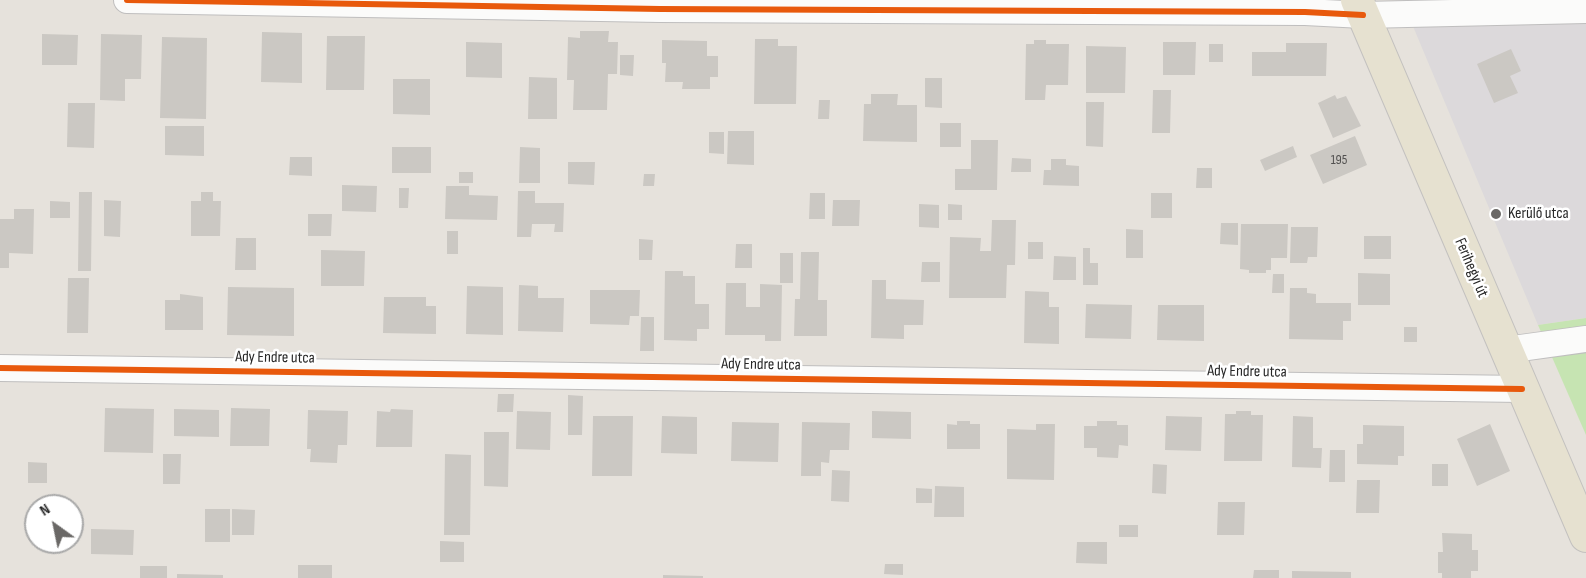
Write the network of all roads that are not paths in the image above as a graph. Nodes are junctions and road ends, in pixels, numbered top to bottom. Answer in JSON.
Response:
{"nodes":[{"id":1,"x":127,"y":0,"type":"edge"},
{"id":2,"x":278,"y":2,"type":"edge"},
{"id":3,"x":660,"y":5,"type":"edge"},
{"id":4,"x":1360,"y":8,"type":"edge"},
{"id":5,"x":1586,"y":10,"type":"edge"},
{"id":6,"x":1586,"y":339,"type":"edge"},
{"id":7,"x":1506,"y":350,"type":"junction"},
{"id":8,"x":0,"y":368,"type":"edge"},
{"id":9,"x":1522,"y":389,"type":"junction"},
{"id":10,"x":1586,"y":536,"type":"edge"}],
"edges":[{"from":1,"to":2,"type":"street"},
{"from":2,"to":3,"type":"street"},
{"from":3,"to":4,"type":"street"},
{"from":4,"to":5,"type":"street"},
{"from":4,"to":7,"type":"main road","name":"Ferihegyi út"},
{"from":6,"to":7,"type":"street"},
{"from":7,"to":9,"type":"main road","name":"Ferihegyi út"},
{"from":8,"to":9,"type":"street","name":"Ady Endre utca"},
{"from":9,"to":10,"type":"main road","name":"Ferihegyi út"}]}
